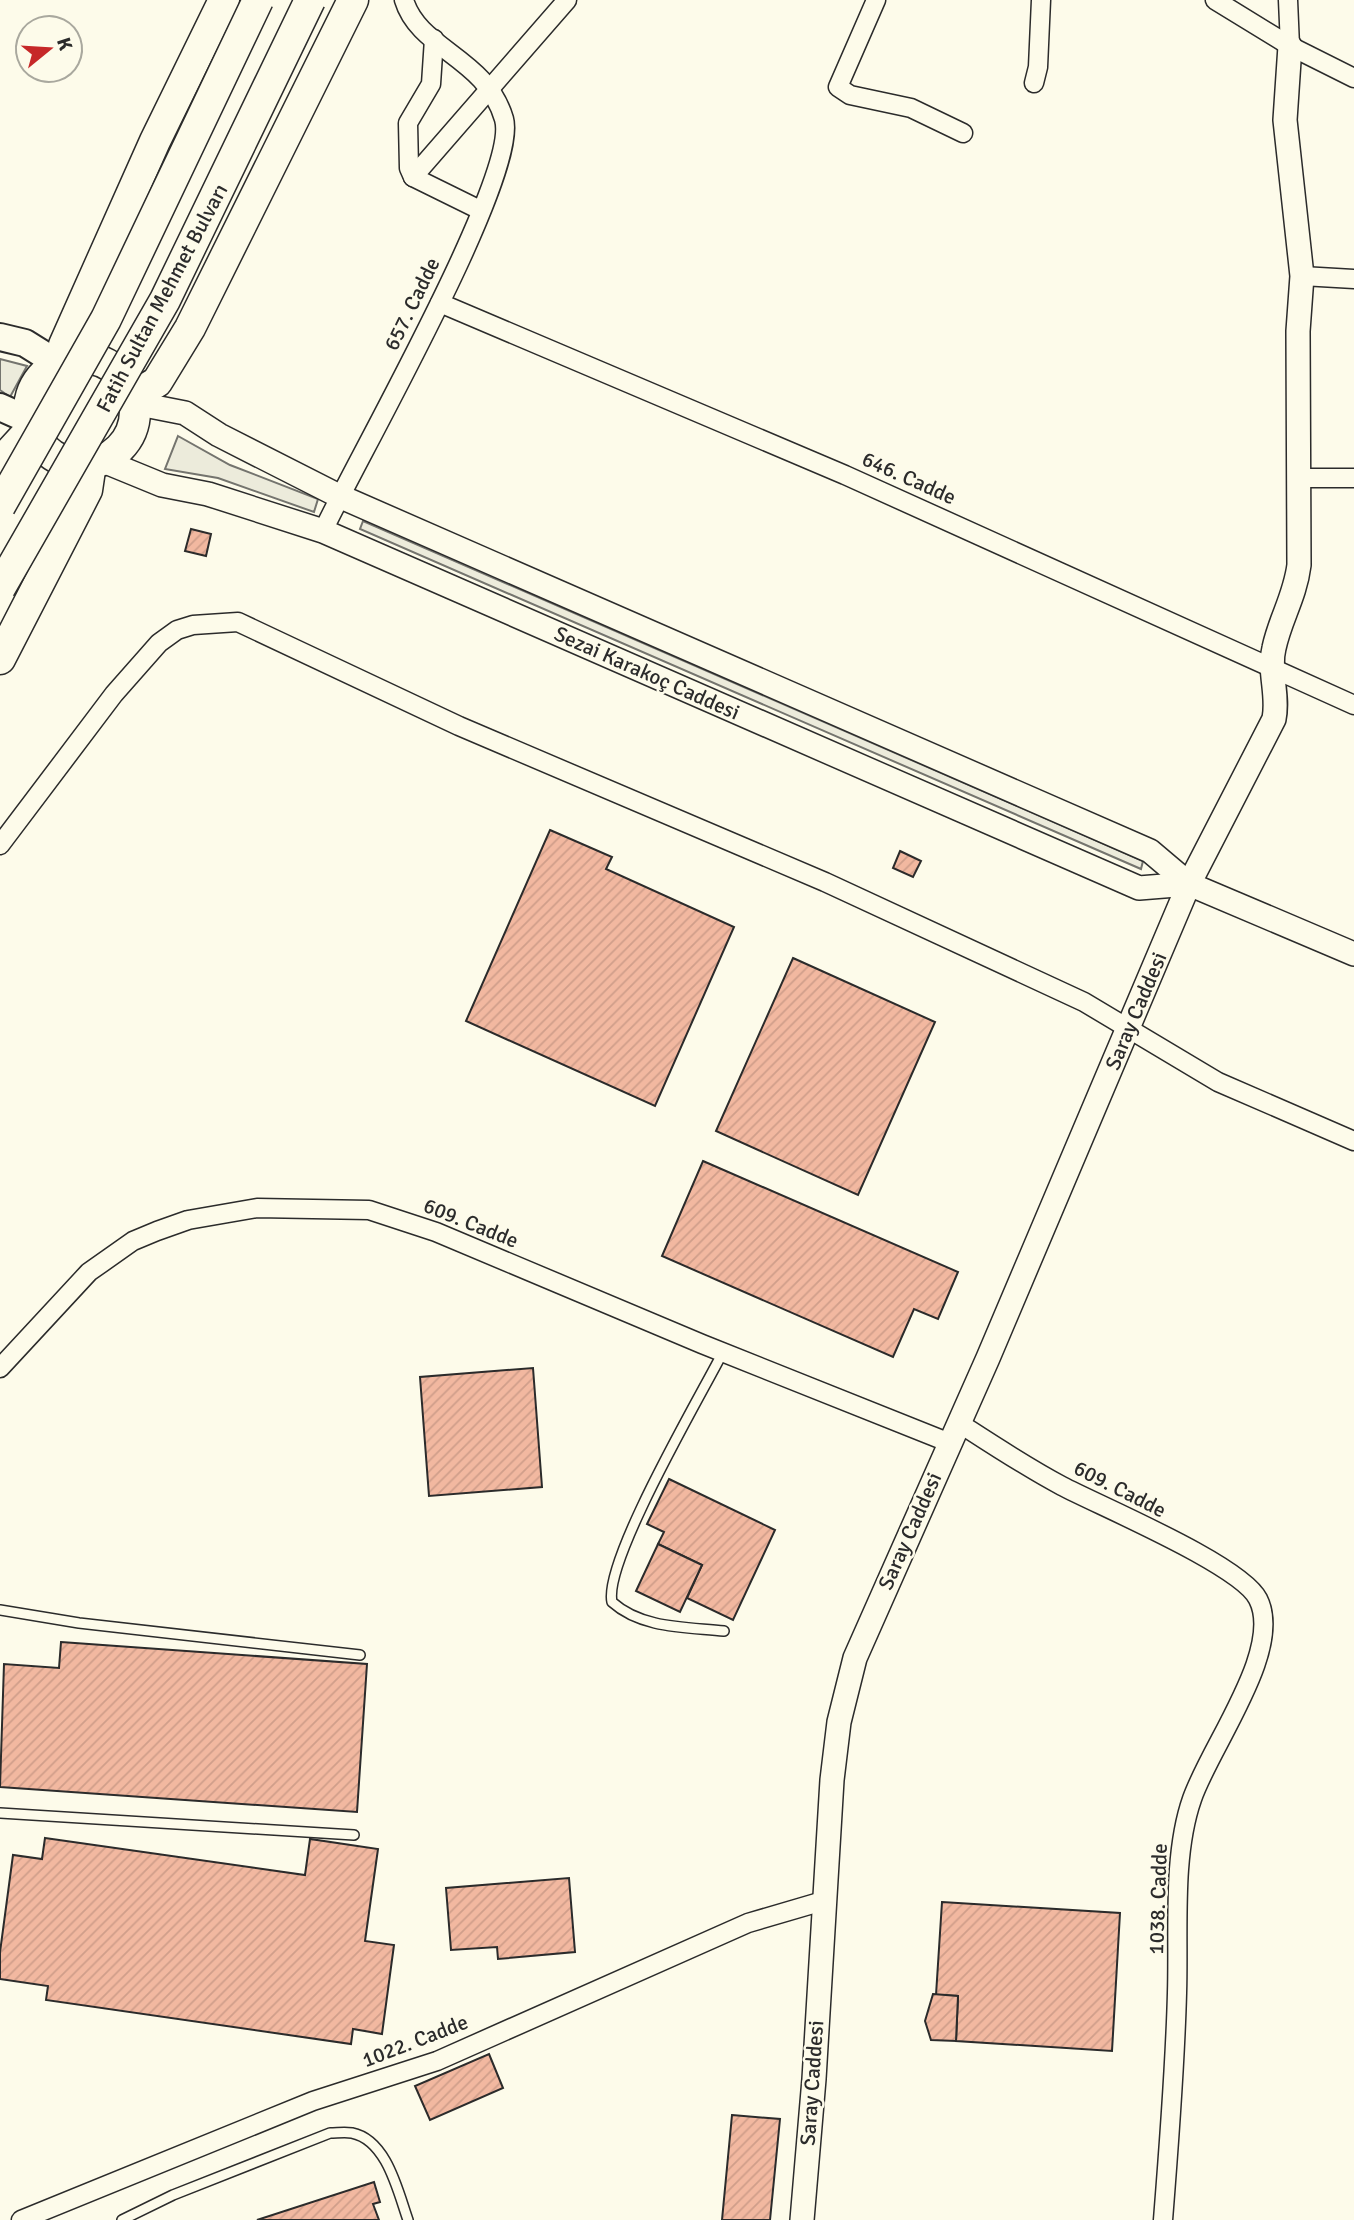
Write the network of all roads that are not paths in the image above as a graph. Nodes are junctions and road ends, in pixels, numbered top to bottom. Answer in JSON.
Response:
{"nodes":[{"id":1,"x":224,"y":0,"type":"edge"},
{"id":2,"x":258,"y":0,"type":"edge"},
{"id":3,"x":310,"y":0,"type":"edge"},
{"id":4,"x":354,"y":0,"type":"edge"},
{"id":5,"x":404,"y":0,"type":"edge"},
{"id":6,"x":567,"y":0,"type":"edge"},
{"id":7,"x":876,"y":0,"type":"edge"},
{"id":8,"x":1041,"y":0,"type":"edge"},
{"id":9,"x":1214,"y":0,"type":"edge"},
{"id":10,"x":1288,"y":0,"type":"edge"},
{"id":11,"x":434,"y":39,"type":"junction"},
{"id":12,"x":1290,"y":46,"type":"junction"},
{"id":13,"x":1354,"y":78,"type":"edge"},
{"id":14,"x":1034,"y":83,"type":"dead end"},
{"id":15,"x":490,"y":89,"type":"junction"},
{"id":16,"x":963,"y":134,"type":"dead end"},
{"id":17,"x":413,"y":177,"type":"junction"},
{"id":18,"x":480,"y":211,"type":"junction"},
{"id":19,"x":1301,"y":276,"type":"junction"},
{"id":20,"x":1354,"y":279,"type":"edge"},
{"id":21,"x":440,"y":303,"type":"junction"},
{"id":22,"x":0,"y":337,"type":"edge"},
{"id":23,"x":60,"y":362,"type":"junction"},
{"id":24,"x":133,"y":400,"type":"junction"},
{"id":25,"x":0,"y":407,"type":"edge"},
{"id":26,"x":31,"y":424,"type":"junction"},
{"id":27,"x":96,"y":462,"type":"junction"},
{"id":28,"x":0,"y":463,"type":"edge"},
{"id":29,"x":1300,"y":478,"type":"junction"},
{"id":30,"x":1354,"y":478,"type":"edge"},
{"id":31,"x":339,"y":496,"type":"junction"},
{"id":32,"x":0,"y":506,"type":"edge"},
{"id":33,"x":323,"y":531,"type":"junction"},
{"id":34,"x":0,"y":588,"type":"edge"},
{"id":35,"x":0,"y":659,"type":"edge"},
{"id":36,"x":1273,"y":667,"type":"junction"},
{"id":37,"x":1354,"y":705,"type":"edge"},
{"id":38,"x":0,"y":845,"type":"edge"},
{"id":39,"x":1189,"y":884,"type":"junction"},
{"id":40,"x":1354,"y":954,"type":"edge"},
{"id":41,"x":1128,"y":1030,"type":"junction"},
{"id":42,"x":1354,"y":1141,"type":"edge"},
{"id":43,"x":723,"y":1352,"type":"junction"},
{"id":44,"x":0,"y":1368,"type":"edge"},
{"id":45,"x":954,"y":1433,"type":"junction"},
{"id":46,"x":1258,"y":1598,"type":"joint"},
{"id":47,"x":0,"y":1610,"type":"edge"},
{"id":48,"x":724,"y":1631,"type":"dead end"},
{"id":49,"x":360,"y":1655,"type":"dead end"},
{"id":50,"x":0,"y":1813,"type":"edge"},
{"id":51,"x":354,"y":1835,"type":"dead end"},
{"id":52,"x":823,"y":1901,"type":"junction"},
{"id":53,"x":21,"y":2220,"type":"edge"},
{"id":54,"x":122,"y":2220,"type":"edge"},
{"id":55,"x":408,"y":2220,"type":"edge"},
{"id":56,"x":802,"y":2220,"type":"edge"},
{"id":57,"x":1163,"y":2220,"type":"edge"}],
"edges":[{"from":1,"to":23,"type":"highway"},
{"from":2,"to":32,"type":"highway","name":"Fatih Sultan Mehmet Bulvarı","bridge":true},
{"from":3,"to":34,"type":"highway","name":"Fatih Sultan Mehmet Bulvarı","bridge":true},
{"from":4,"to":24,"type":"highway"},
{"from":5,"to":11,"type":"street","name":"657. Cadde"},
{"from":6,"to":15,"type":"street"},
{"from":7,"to":16,"type":"street"},
{"from":8,"to":14,"type":"street"},
{"from":9,"to":12,"type":"street"},
{"from":10,"to":12,"type":"street"},
{"from":11,"to":15,"type":"street","name":"657. Cadde"},
{"from":11,"to":17,"type":"street"},
{"from":12,"to":13,"type":"street"},
{"from":12,"to":19,"type":"street","name":"Saray Caddesi"},
{"from":15,"to":17,"type":"street"},
{"from":15,"to":18,"type":"street","name":"657. Cadde"},
{"from":17,"to":18,"type":"street"},
{"from":18,"to":21,"type":"street","name":"657. Cadde"},
{"from":19,"to":20,"type":"street"},
{"from":19,"to":29,"type":"street","name":"Saray Caddesi"},
{"from":21,"to":31,"type":"street","name":"657. Cadde"},
{"from":21,"to":36,"type":"street","name":"646. Cadde"},
{"from":22,"to":23,"type":"main road"},
{"from":23,"to":24,"type":"highway"},
{"from":23,"to":26,"type":"highway"},
{"from":24,"to":27,"type":"highway"},
{"from":24,"to":31,"type":"street","name":"Sezai Karakoç Caddesi"},
{"from":25,"to":26,"type":"main road"},
{"from":26,"to":27,"type":"highway"},
{"from":26,"to":28,"type":"highway"},
{"from":27,"to":33,"type":"street","name":"Sezai Karakoç Caddesi"},
{"from":27,"to":35,"type":"highway"},
{"from":29,"to":30,"type":"street"},
{"from":29,"to":36,"type":"street","name":"Saray Caddesi"},
{"from":31,"to":33,"type":"street","name":"657. Cadde"},
{"from":31,"to":39,"type":"street","name":"Sezai Karakoç Caddesi"},
{"from":33,"to":39,"type":"street","name":"Sezai Karakoç Caddesi"},
{"from":36,"to":37,"type":"street","name":"646. Cadde"},
{"from":36,"to":39,"type":"street","name":"Saray Caddesi"},
{"from":38,"to":41,"type":"street"},
{"from":39,"to":40,"type":"street","name":"Sezai Karakoç Caddesi"},
{"from":39,"to":41,"type":"street","name":"Saray Caddesi"},
{"from":41,"to":42,"type":"street"},
{"from":41,"to":45,"type":"street","name":"Saray Caddesi"},
{"from":43,"to":44,"type":"street","name":"609. Cadde"},
{"from":43,"to":45,"type":"street","name":"609. Cadde"},
{"from":43,"to":48,"type":"lane"},
{"from":45,"to":46,"type":"street","name":"609. Cadde"},
{"from":45,"to":52,"type":"street","name":"Saray Caddesi"},
{"from":46,"to":57,"type":"street","name":"1038. Cadde"},
{"from":47,"to":49,"type":"lane"},
{"from":50,"to":51,"type":"lane"},
{"from":52,"to":53,"type":"street","name":"1022. Cadde"},
{"from":52,"to":56,"type":"street","name":"Saray Caddesi"},
{"from":54,"to":55,"type":"lane"}]}
